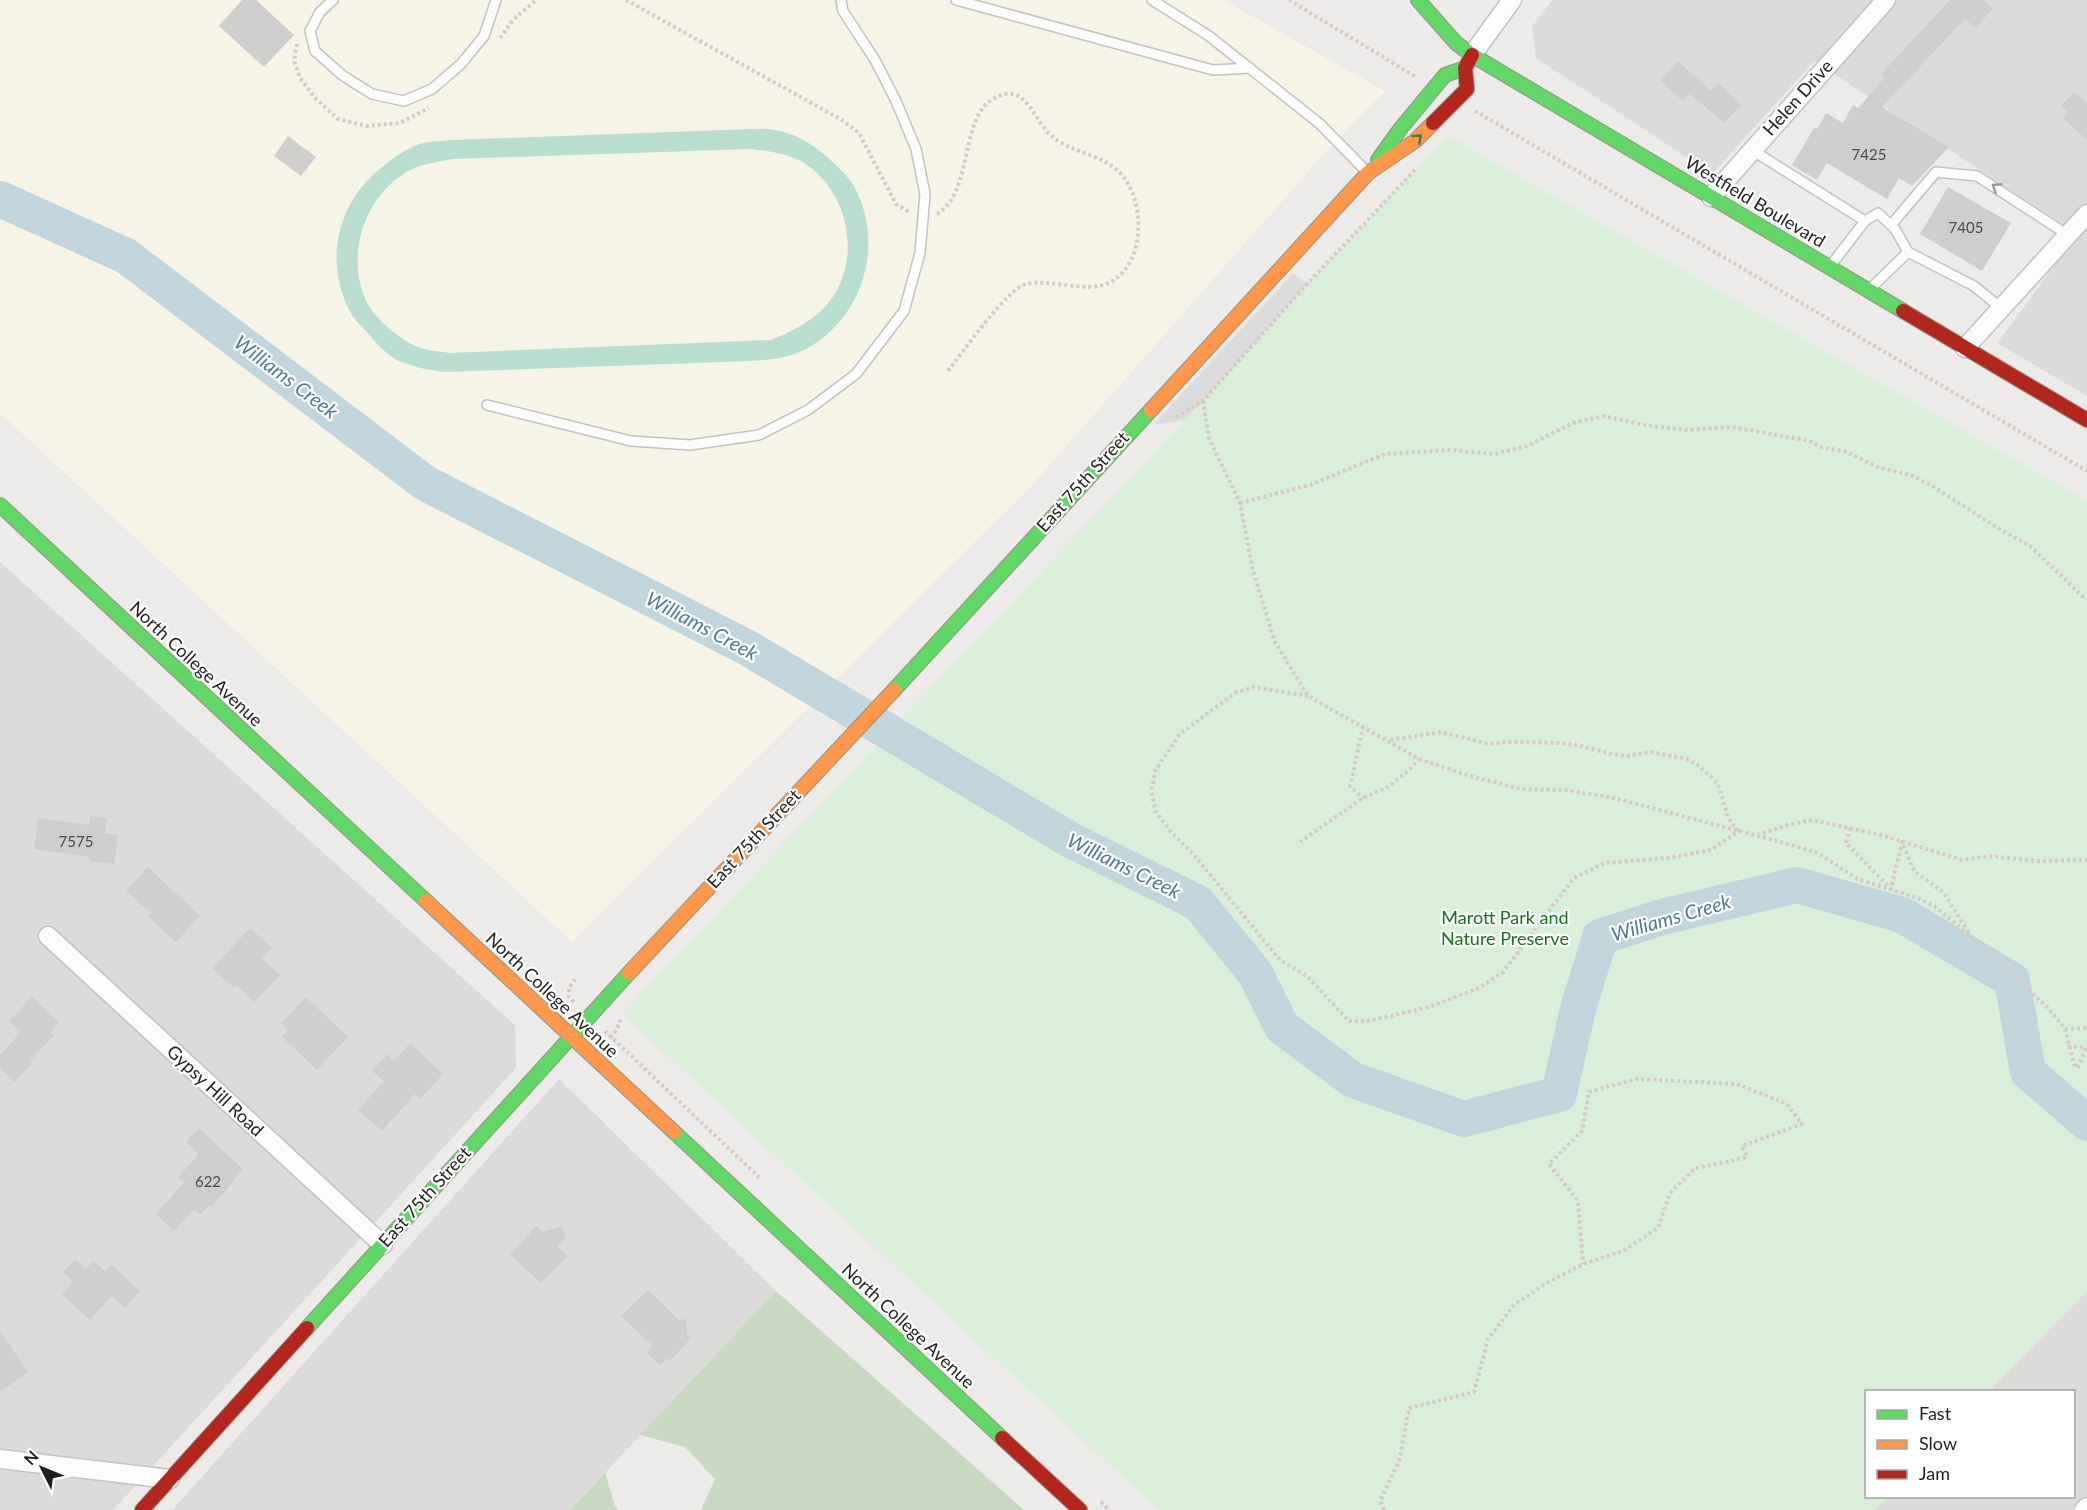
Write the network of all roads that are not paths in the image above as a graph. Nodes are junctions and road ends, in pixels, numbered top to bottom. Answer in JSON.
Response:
{"nodes":[{"id":1,"x":333,"y":0,"type":"edge"},
{"id":2,"x":496,"y":0,"type":"edge"},
{"id":3,"x":841,"y":0,"type":"edge"},
{"id":4,"x":956,"y":0,"type":"edge"},
{"id":5,"x":1152,"y":0,"type":"edge"},
{"id":6,"x":1418,"y":0,"type":"edge"},
{"id":7,"x":1512,"y":0,"type":"edge"},
{"id":8,"x":1886,"y":0,"type":"edge"},
{"id":9,"x":1468,"y":62,"type":"junction"},
{"id":10,"x":1250,"y":68,"type":"junction"},
{"id":11,"x":1752,"y":150,"type":"junction"},
{"id":12,"x":1369,"y":172,"type":"junction"},
{"id":13,"x":1711,"y":197,"type":"junction"},
{"id":14,"x":2087,"y":214,"type":"edge"},
{"id":15,"x":1865,"y":221,"type":"junction"},
{"id":16,"x":1891,"y":225,"type":"junction"},
{"id":17,"x":2068,"y":235,"type":"junction"},
{"id":18,"x":1908,"y":252,"type":"junction"},
{"id":19,"x":1829,"y":267,"type":"junction"},
{"id":20,"x":1869,"y":291,"type":"junction"},
{"id":21,"x":2001,"y":308,"type":"junction"},
{"id":22,"x":1965,"y":348,"type":"junction"},
{"id":23,"x":488,"y":405,"type":"dead end"},
{"id":24,"x":2087,"y":420,"type":"edge"},
{"id":25,"x":0,"y":505,"type":"edge"},
{"id":26,"x":48,"y":936,"type":"dead end"},
{"id":27,"x":570,"y":1036,"type":"junction"},
{"id":28,"x":383,"y":1245,"type":"junction"},
{"id":29,"x":0,"y":1459,"type":"edge"},
{"id":30,"x":170,"y":1479,"type":"junction"},
{"id":31,"x":142,"y":1510,"type":"edge"},
{"id":32,"x":1080,"y":1510,"type":"edge"}],
"edges":[{"from":1,"to":2,"type":"lane"},
{"from":3,"to":23,"type":"lane"},
{"from":4,"to":10,"type":"lane"},
{"from":5,"to":10,"type":"lane"},
{"from":6,"to":9,"type":"street","name":"Westfield Boulevard"},
{"from":7,"to":9,"type":"street","name":"East 75th Street"},
{"from":8,"to":11,"type":"street","name":"Helen Drive"},
{"from":9,"to":12,"type":"street","name":"East 75th Street"},
{"from":12,"to":9,"type":"street","name":"East 75th Street","one_way":true},
{"from":9,"to":13,"type":"street","name":"Westfield Boulevard"},
{"from":10,"to":12,"type":"lane"},
{"from":11,"to":13,"type":"street","name":"Helen Drive"},
{"from":11,"to":15,"type":"lane"},
{"from":12,"to":27,"type":"street","name":"East 75th Street"},
{"from":13,"to":19,"type":"street","name":"Westfield Boulevard"},
{"from":14,"to":17,"type":"street"},
{"from":15,"to":16,"type":"lane"},
{"from":15,"to":19,"type":"lane"},
{"from":17,"to":16,"type":"lane","one_way":true},
{"from":16,"to":18,"type":"lane"},
{"from":17,"to":21,"type":"street"},
{"from":18,"to":20,"type":"lane"},
{"from":18,"to":21,"type":"lane"},
{"from":19,"to":20,"type":"street","name":"Westfield Boulevard"},
{"from":20,"to":22,"type":"street","name":"Westfield Boulevard"},
{"from":21,"to":22,"type":"street"},
{"from":22,"to":24,"type":"street","name":"Westfield Boulevard"},
{"from":25,"to":27,"type":"street","name":"North College Avenue"},
{"from":26,"to":28,"type":"street","name":"Gypsy Hill Road"},
{"from":27,"to":28,"type":"street","name":"East 75th Street"},
{"from":27,"to":32,"type":"street","name":"North College Avenue"},
{"from":28,"to":30,"type":"street","name":"East 75th Street"},
{"from":29,"to":30,"type":"street"},
{"from":30,"to":31,"type":"street","name":"East 75th Street"}]}
